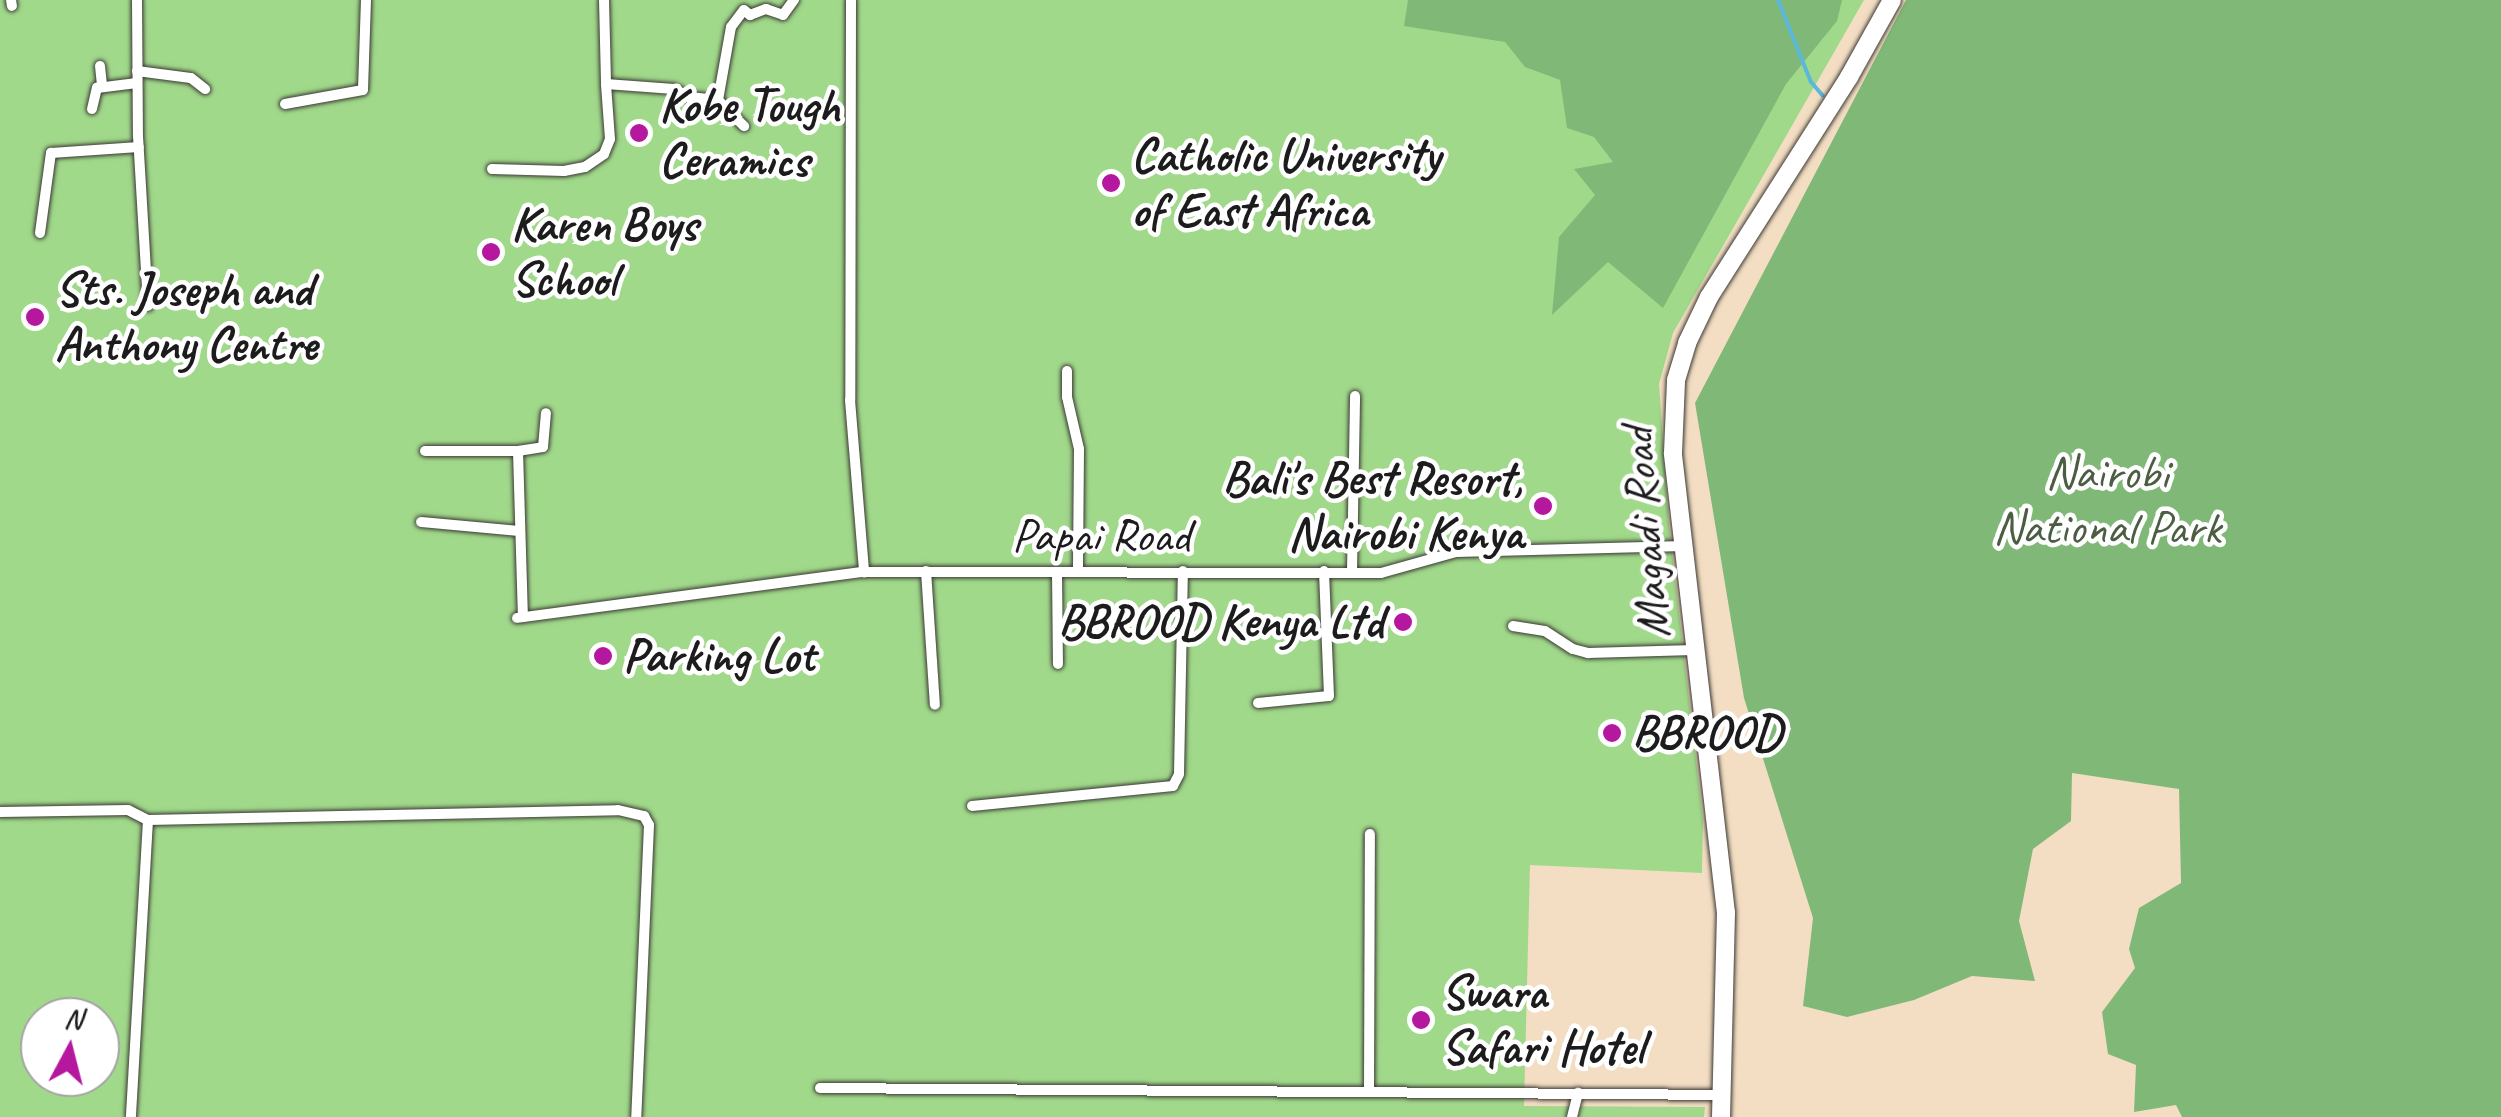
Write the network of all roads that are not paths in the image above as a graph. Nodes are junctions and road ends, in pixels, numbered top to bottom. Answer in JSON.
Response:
{"nodes":[{"id":1,"x":138,"y":0,"type":"edge"},
{"id":2,"x":366,"y":0,"type":"edge"},
{"id":3,"x":604,"y":0,"type":"edge"},
{"id":4,"x":794,"y":0,"type":"edge"},
{"id":5,"x":851,"y":0,"type":"edge"},
{"id":6,"x":1892,"y":0,"type":"edge"},
{"id":7,"x":100,"y":66,"type":"dead end"},
{"id":8,"x":137,"y":77,"type":"junction"},
{"id":9,"x":606,"y":84,"type":"junction"},
{"id":10,"x":102,"y":86,"type":"junction"},
{"id":11,"x":205,"y":89,"type":"dead end"},
{"id":12,"x":718,"y":100,"type":"junction"},
{"id":13,"x":285,"y":104,"type":"dead end"},
{"id":14,"x":92,"y":108,"type":"dead end"},
{"id":15,"x":744,"y":126,"type":"dead end"},
{"id":16,"x":138,"y":147,"type":"junction"},
{"id":17,"x":492,"y":169,"type":"dead end"},
{"id":18,"x":40,"y":233,"type":"dead end"},
{"id":19,"x":148,"y":306,"type":"dead end"},
{"id":20,"x":1067,"y":371,"type":"dead end"},
{"id":21,"x":1355,"y":396,"type":"dead end"},
{"id":22,"x":546,"y":413,"type":"dead end"},
{"id":23,"x":424,"y":451,"type":"dead end"},
{"id":24,"x":518,"y":452,"type":"junction"},
{"id":25,"x":422,"y":522,"type":"dead end"},
{"id":26,"x":520,"y":532,"type":"junction"},
{"id":27,"x":1684,"y":546,"type":"junction"},
{"id":28,"x":1183,"y":570,"type":"junction"},
{"id":29,"x":926,"y":571,"type":"junction"},
{"id":30,"x":1324,"y":571,"type":"junction"},
{"id":31,"x":864,"y":572,"type":"junction"},
{"id":32,"x":1056,"y":572,"type":"junction"},
{"id":33,"x":1078,"y":572,"type":"junction"},
{"id":34,"x":1352,"y":572,"type":"junction"},
{"id":35,"x":1513,"y":626,"type":"dead end"},
{"id":36,"x":1694,"y":650,"type":"junction"},
{"id":37,"x":1058,"y":664,"type":"dead end"},
{"id":38,"x":1258,"y":703,"type":"dead end"},
{"id":39,"x":935,"y":705,"type":"dead end"},
{"id":40,"x":972,"y":806,"type":"dead end"},
{"id":41,"x":0,"y":812,"type":"edge"},
{"id":42,"x":148,"y":820,"type":"junction"},
{"id":43,"x":1370,"y":834,"type":"dead end"},
{"id":44,"x":820,"y":1088,"type":"dead end"},
{"id":45,"x":1368,"y":1091,"type":"junction"},
{"id":46,"x":1578,"y":1093,"type":"junction"},
{"id":47,"x":1723,"y":1095,"type":"junction"},
{"id":48,"x":131,"y":1117,"type":"edge"},
{"id":49,"x":636,"y":1117,"type":"edge"},
{"id":50,"x":1572,"y":1117,"type":"edge"},
{"id":51,"x":1721,"y":1117,"type":"edge"}],
"edges":[{"from":1,"to":8,"type":"street"},
{"from":2,"to":13,"type":"street"},
{"from":3,"to":9,"type":"street"},
{"from":4,"to":12,"type":"street"},
{"from":5,"to":31,"type":"street"},
{"from":6,"to":27,"type":"highway","name":"Magadi Road"},
{"from":7,"to":10,"type":"street"},
{"from":8,"to":10,"type":"street"},
{"from":8,"to":11,"type":"street"},
{"from":8,"to":16,"type":"street"},
{"from":9,"to":12,"type":"street"},
{"from":9,"to":17,"type":"street"},
{"from":10,"to":14,"type":"street"},
{"from":12,"to":15,"type":"street"},
{"from":16,"to":18,"type":"street"},
{"from":16,"to":19,"type":"street"},
{"from":20,"to":33,"type":"street"},
{"from":21,"to":34,"type":"street"},
{"from":22,"to":24,"type":"street"},
{"from":23,"to":24,"type":"street"},
{"from":24,"to":26,"type":"street"},
{"from":25,"to":26,"type":"street"},
{"from":26,"to":31,"type":"street","name":"Papai Road"},
{"from":27,"to":34,"type":"street","name":"Papai Road"},
{"from":27,"to":36,"type":"highway","name":"Magadi Road"},
{"from":28,"to":30,"type":"street","name":"Papai Road"},
{"from":28,"to":33,"type":"street","name":"Papai Road"},
{"from":28,"to":40,"type":"street"},
{"from":29,"to":31,"type":"street","name":"Papai Road"},
{"from":29,"to":32,"type":"street","name":"Papai Road"},
{"from":29,"to":39,"type":"street"},
{"from":30,"to":34,"type":"street","name":"Papai Road"},
{"from":30,"to":38,"type":"street"},
{"from":32,"to":33,"type":"street","name":"Papai Road"},
{"from":32,"to":37,"type":"street"},
{"from":35,"to":36,"type":"street"},
{"from":36,"to":47,"type":"highway","name":"Magadi Road"},
{"from":41,"to":42,"type":"street"},
{"from":42,"to":48,"type":"street"},
{"from":42,"to":49,"type":"street"},
{"from":43,"to":45,"type":"street"},
{"from":44,"to":45,"type":"street"},
{"from":45,"to":46,"type":"street"},
{"from":46,"to":47,"type":"street"},
{"from":46,"to":50,"type":"street"},
{"from":47,"to":51,"type":"highway","name":"Magadi Road"}]}
